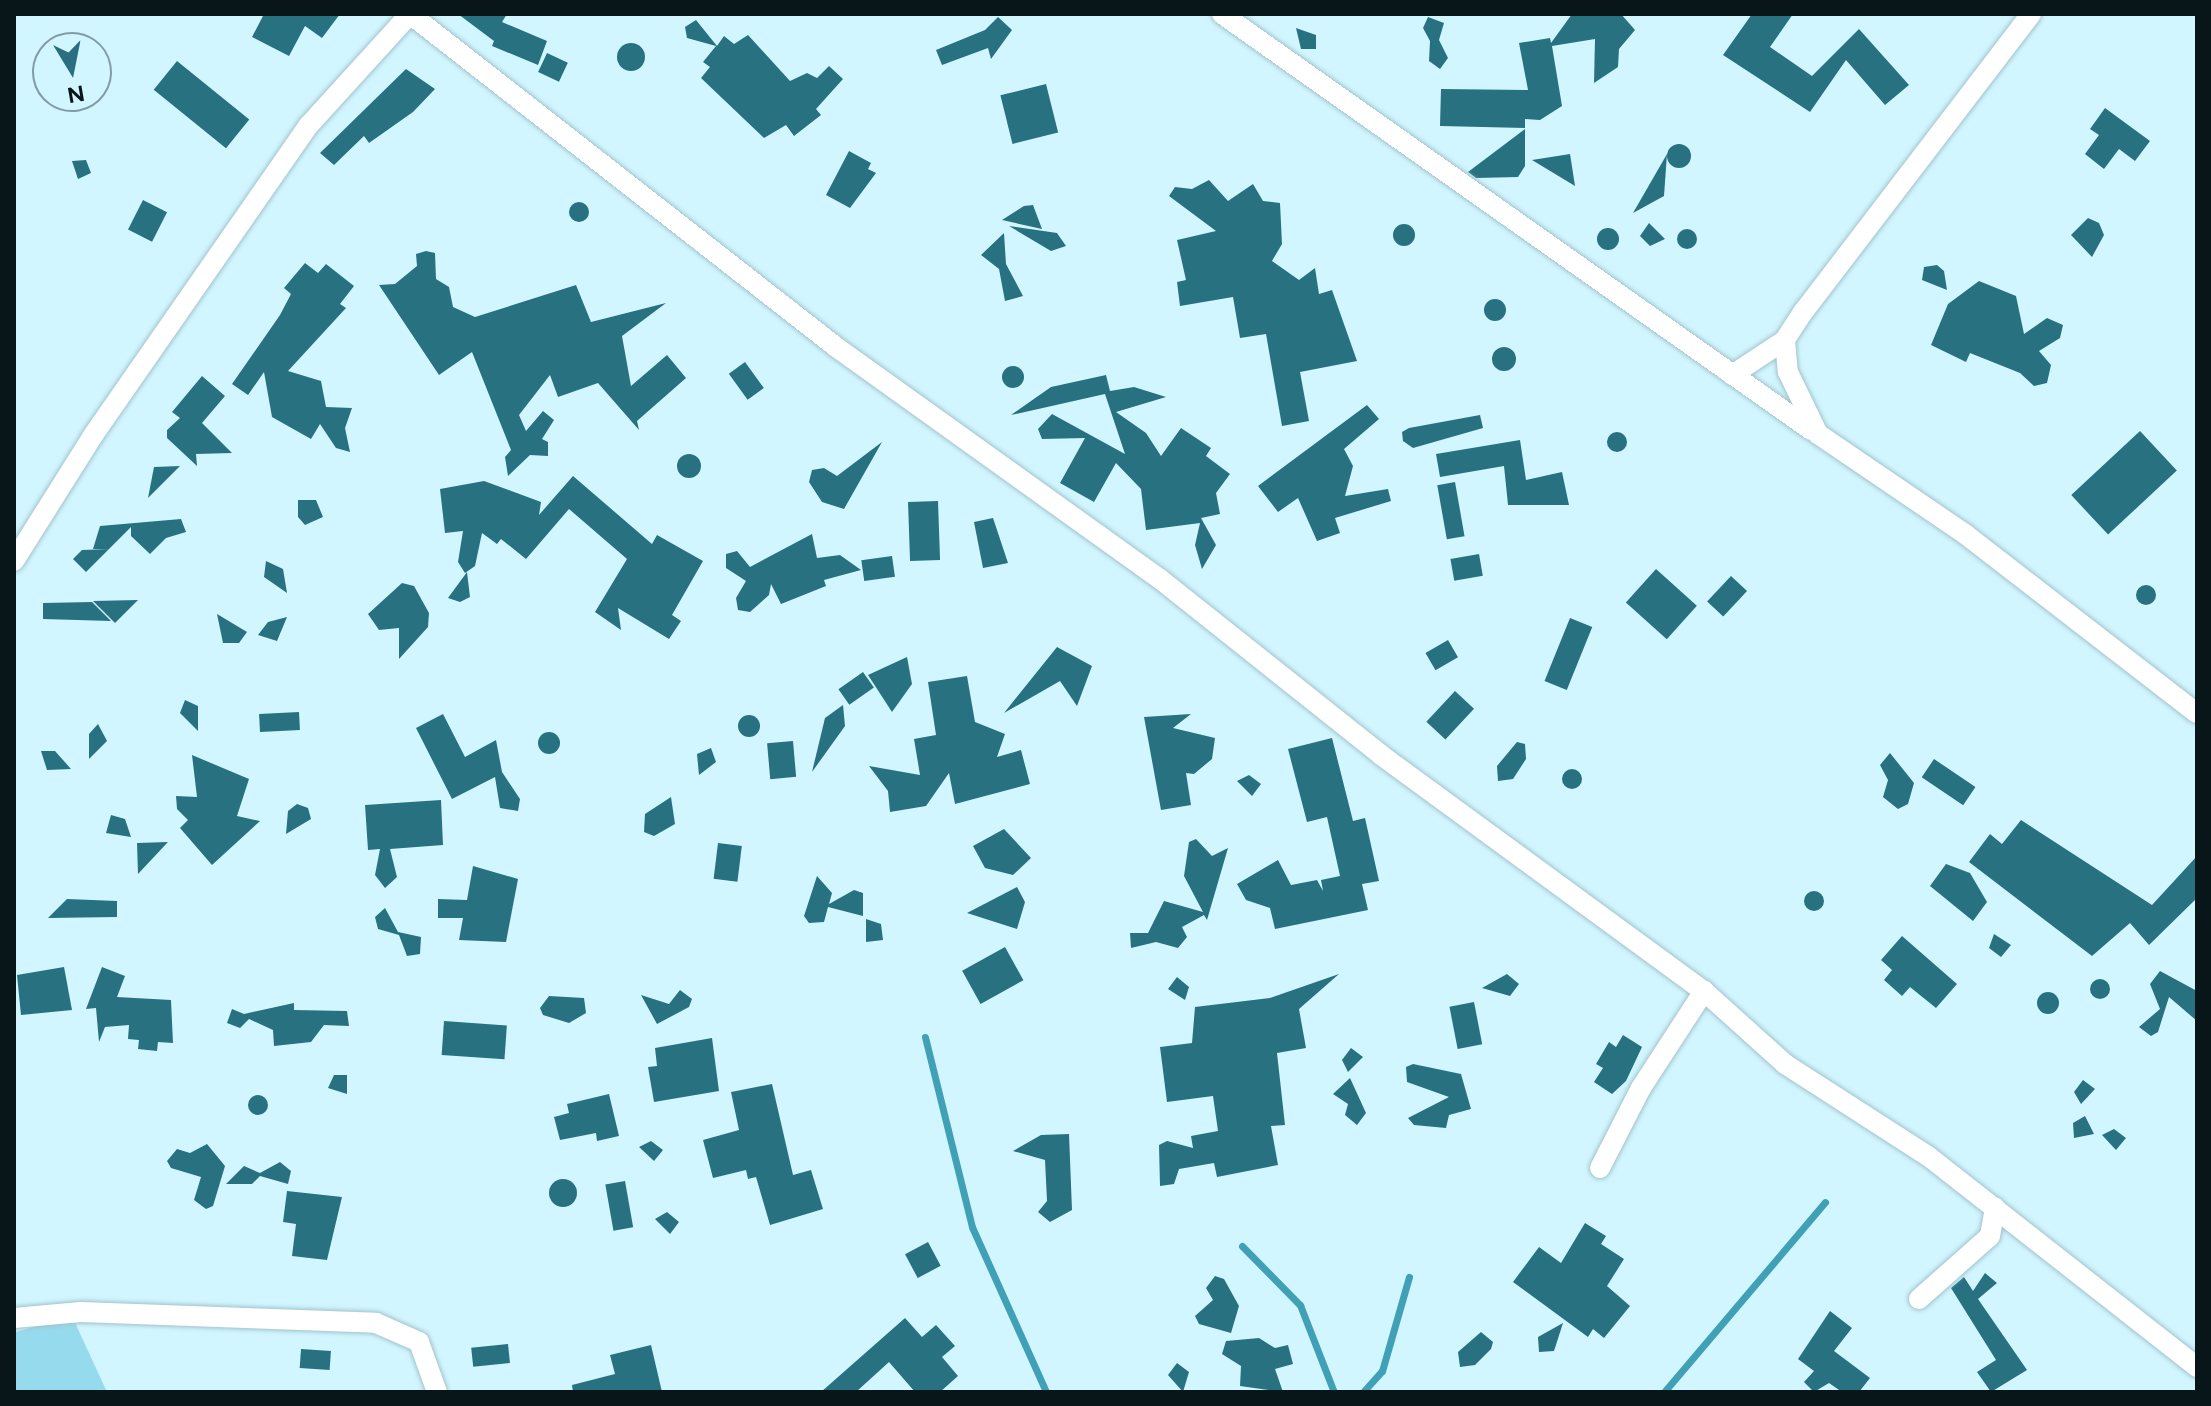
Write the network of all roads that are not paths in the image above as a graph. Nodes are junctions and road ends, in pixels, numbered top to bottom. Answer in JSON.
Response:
{"nodes":[{"id":1,"x":410,"y":14,"type":"edge"},
{"id":2,"x":1222,"y":14,"type":"edge"},
{"id":3,"x":2031,"y":14,"type":"edge"},
{"id":4,"x":1785,"y":340,"type":"junction"},
{"id":5,"x":1732,"y":375,"type":"junction"},
{"id":6,"x":1818,"y":434,"type":"junction"},
{"id":7,"x":14,"y":561,"type":"edge"},
{"id":8,"x":2197,"y":713,"type":"edge"},
{"id":9,"x":1704,"y":991,"type":"junction"},
{"id":10,"x":1600,"y":1168,"type":"dead end"},
{"id":11,"x":1995,"y":1207,"type":"junction"},
{"id":12,"x":1919,"y":1299,"type":"dead end"},
{"id":13,"x":14,"y":1318,"type":"edge"},
{"id":14,"x":2197,"y":1367,"type":"edge"},
{"id":15,"x":437,"y":1392,"type":"edge"}],
"edges":[{"from":1,"to":7,"type":"street"},
{"from":1,"to":9,"type":"street"},
{"from":2,"to":5,"type":"street"},
{"from":3,"to":4,"type":"street"},
{"from":4,"to":5,"type":"street"},
{"from":4,"to":6,"type":"street"},
{"from":5,"to":6,"type":"street"},
{"from":6,"to":8,"type":"street"},
{"from":9,"to":10,"type":"street"},
{"from":9,"to":11,"type":"street"},
{"from":11,"to":12,"type":"street"},
{"from":11,"to":14,"type":"street"},
{"from":13,"to":15,"type":"street"}]}
